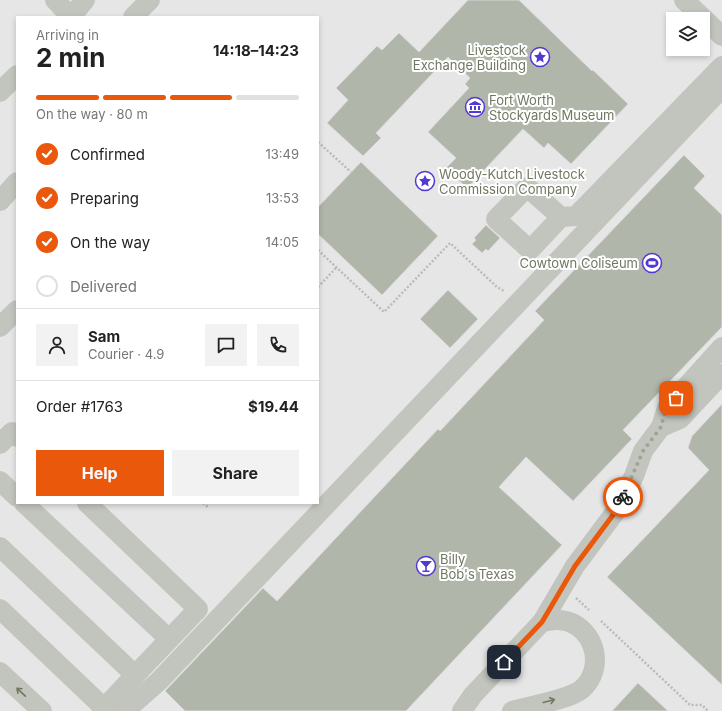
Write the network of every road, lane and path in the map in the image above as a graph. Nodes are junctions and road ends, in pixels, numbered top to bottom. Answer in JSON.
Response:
{"nodes":[{"id":1,"x":55,"y":0,"type":"edge"},
{"id":2,"x":85,"y":0,"type":"edge"},
{"id":3,"x":150,"y":0,"type":"edge"},
{"id":4,"x":684,"y":0,"type":"edge"},
{"id":5,"x":70,"y":16,"type":"edge"},
{"id":6,"x":72,"y":16,"type":"edge"},
{"id":7,"x":134,"y":16,"type":"edge"},
{"id":8,"x":722,"y":36,"type":"edge"},
{"id":9,"x":722,"y":66,"type":"edge"},
{"id":10,"x":16,"y":76,"type":"edge"},
{"id":11,"x":722,"y":88,"type":"edge"},
{"id":12,"x":0,"y":92,"type":"edge"},
{"id":13,"x":319,"y":143,"type":"edge"},
{"id":14,"x":351,"y":172,"type":"dead end"},
{"id":15,"x":16,"y":183,"type":"edge"},
{"id":16,"x":0,"y":201,"type":"edge"},
{"id":17,"x":561,"y":217,"type":"dead end"},
{"id":18,"x":319,"y":251,"type":"edge"},
{"id":19,"x":337,"y":267,"type":"junction"},
{"id":20,"x":319,"y":286,"type":"edge"},
{"id":21,"x":520,"y":300,"type":"junction"},
{"id":22,"x":16,"y":311,"type":"edge"},
{"id":23,"x":0,"y":327,"type":"edge"},
{"id":24,"x":722,"y":347,"type":"edge"},
{"id":25,"x":722,"y":374,"type":"edge"},
{"id":26,"x":661,"y":427,"type":"junction"},
{"id":27,"x":16,"y":436,"type":"edge"},
{"id":28,"x":0,"y":444,"type":"edge"},
{"id":29,"x":0,"y":481,"type":"edge"},
{"id":30,"x":16,"y":496,"type":"edge"},
{"id":31,"x":25,"y":504,"type":"edge"},
{"id":32,"x":88,"y":504,"type":"edge"},
{"id":33,"x":204,"y":504,"type":"edge"},
{"id":34,"x":208,"y":507,"type":"dead end"},
{"id":35,"x":0,"y":548,"type":"edge"},
{"id":36,"x":563,"y":586,"type":"junction"},
{"id":37,"x":0,"y":609,"type":"edge"},
{"id":38,"x":592,"y":612,"type":"dead end"},
{"id":39,"x":598,"y":618,"type":"dead end"},
{"id":40,"x":542,"y":622,"type":"junction"},
{"id":41,"x":169,"y":640,"type":"junction"},
{"id":42,"x":0,"y":672,"type":"edge"},
{"id":43,"x":135,"y":675,"type":"junction"},
{"id":44,"x":106,"y":710,"type":"edge"},
{"id":45,"x":42,"y":711,"type":"edge"},
{"id":46,"x":125,"y":711,"type":"edge"},
{"id":47,"x":462,"y":711,"type":"edge"},
{"id":48,"x":512,"y":711,"type":"edge"},
{"id":49,"x":708,"y":711,"type":"edge"}],
"edges":[{"from":1,"to":5,"type":"street"},
{"from":2,"to":6,"type":"street"},
{"from":3,"to":7,"type":"street"},
{"from":4,"to":8,"type":"street"},
{"from":9,"to":17,"type":"street"},
{"from":10,"to":12,"type":"street"},
{"from":11,"to":21,"type":"street"},
{"from":13,"to":14,"type":"path"},
{"from":15,"to":16,"type":"street"},
{"from":18,"to":19,"type":"path"},
{"from":19,"to":20,"type":"path"},
{"from":19,"to":21,"type":"path"},
{"from":21,"to":46,"type":"street"},
{"from":22,"to":23,"type":"street"},
{"from":24,"to":26,"type":"street"},
{"from":25,"to":26,"type":"street"},
{"from":26,"to":36,"type":"street"},
{"from":27,"to":28,"type":"street"},
{"from":29,"to":30,"type":"street"},
{"from":31,"to":41,"type":"street"},
{"from":32,"to":41,"type":"street"},
{"from":33,"to":34,"type":"path"},
{"from":35,"to":43,"type":"street"},
{"from":36,"to":38,"type":"path"},
{"from":36,"to":40,"type":"street"},
{"from":37,"to":44,"type":"street"},
{"from":39,"to":49,"type":"path"},
{"from":40,"to":47,"type":"street"},
{"from":48,"to":40,"type":"street","one_way":true},
{"from":41,"to":43,"type":"street"},
{"from":45,"to":42,"type":"street","one_way":true},
{"from":43,"to":44,"type":"street"}]}
